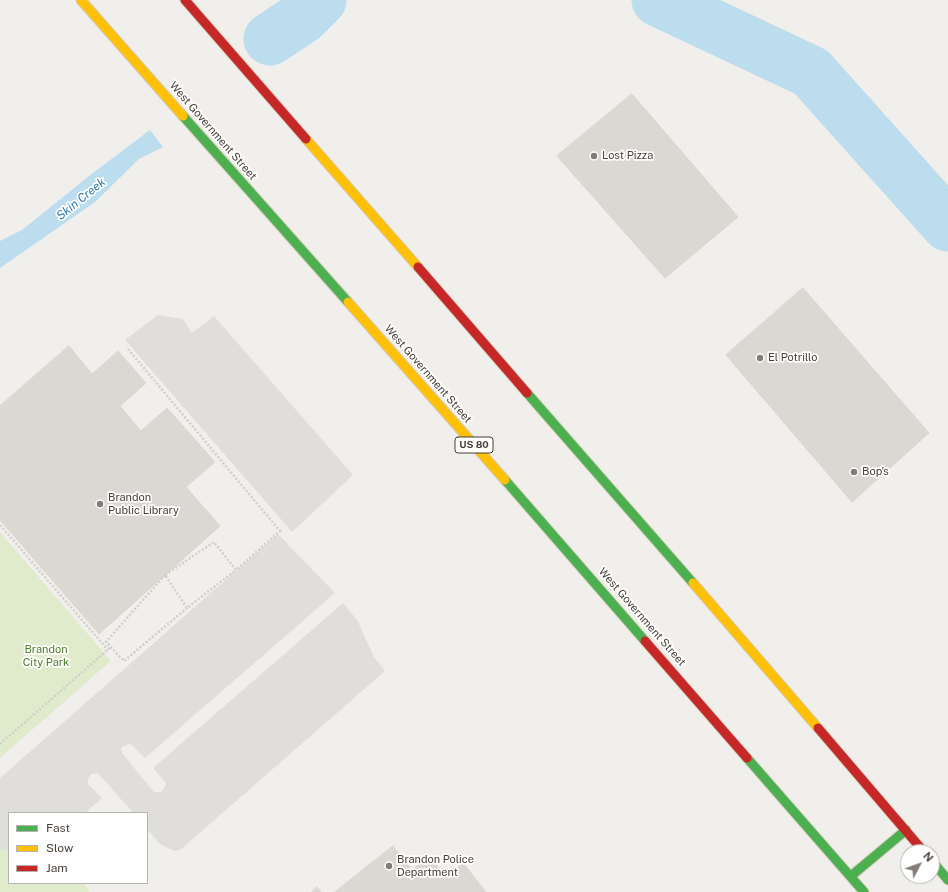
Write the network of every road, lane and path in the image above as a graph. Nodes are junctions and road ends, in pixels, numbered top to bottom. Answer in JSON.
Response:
{"nodes":[{"id":1,"x":81,"y":0,"type":"edge"},
{"id":2,"x":185,"y":0,"type":"edge"},
{"id":3,"x":128,"y":349,"type":"dead end"},
{"id":4,"x":0,"y":525,"type":"edge"},
{"id":5,"x":236,"y":570,"type":"junction"},
{"id":6,"x":165,"y":575,"type":"junction"},
{"id":7,"x":187,"y":608,"type":"junction"},
{"id":8,"x":111,"y":647,"type":"junction"},
{"id":9,"x":108,"y":650,"type":"junction"},
{"id":10,"x":0,"y":744,"type":"edge"},
{"id":11,"x":906,"y":830,"type":"junction"},
{"id":12,"x":917,"y":844,"type":"edge"},
{"id":13,"x":940,"y":870,"type":"edge"},
{"id":14,"x":851,"y":876,"type":"junction"},
{"id":15,"x":948,"y":880,"type":"edge"},
{"id":16,"x":864,"y":892,"type":"edge"}],
"edges":[{"from":1,"to":14,"type":"main road","name":"West Government Street","number":"US 80"},
{"from":2,"to":11,"type":"main road"},
{"from":3,"to":5,"type":"path"},
{"from":4,"to":9,"type":"path"},
{"from":5,"to":6,"type":"path"},
{"from":5,"to":7,"type":"path"},
{"from":6,"to":7,"type":"path"},
{"from":6,"to":8,"type":"path"},
{"from":7,"to":8,"type":"path"},
{"from":8,"to":9,"type":"path"},
{"from":9,"to":10,"type":"path"},
{"from":11,"to":12,"type":"main road"},
{"from":11,"to":14,"type":"main road"},
{"from":13,"to":15,"type":"main road"},
{"from":14,"to":16,"type":"main road","name":"West Government Street","number":"US 80"}]}
